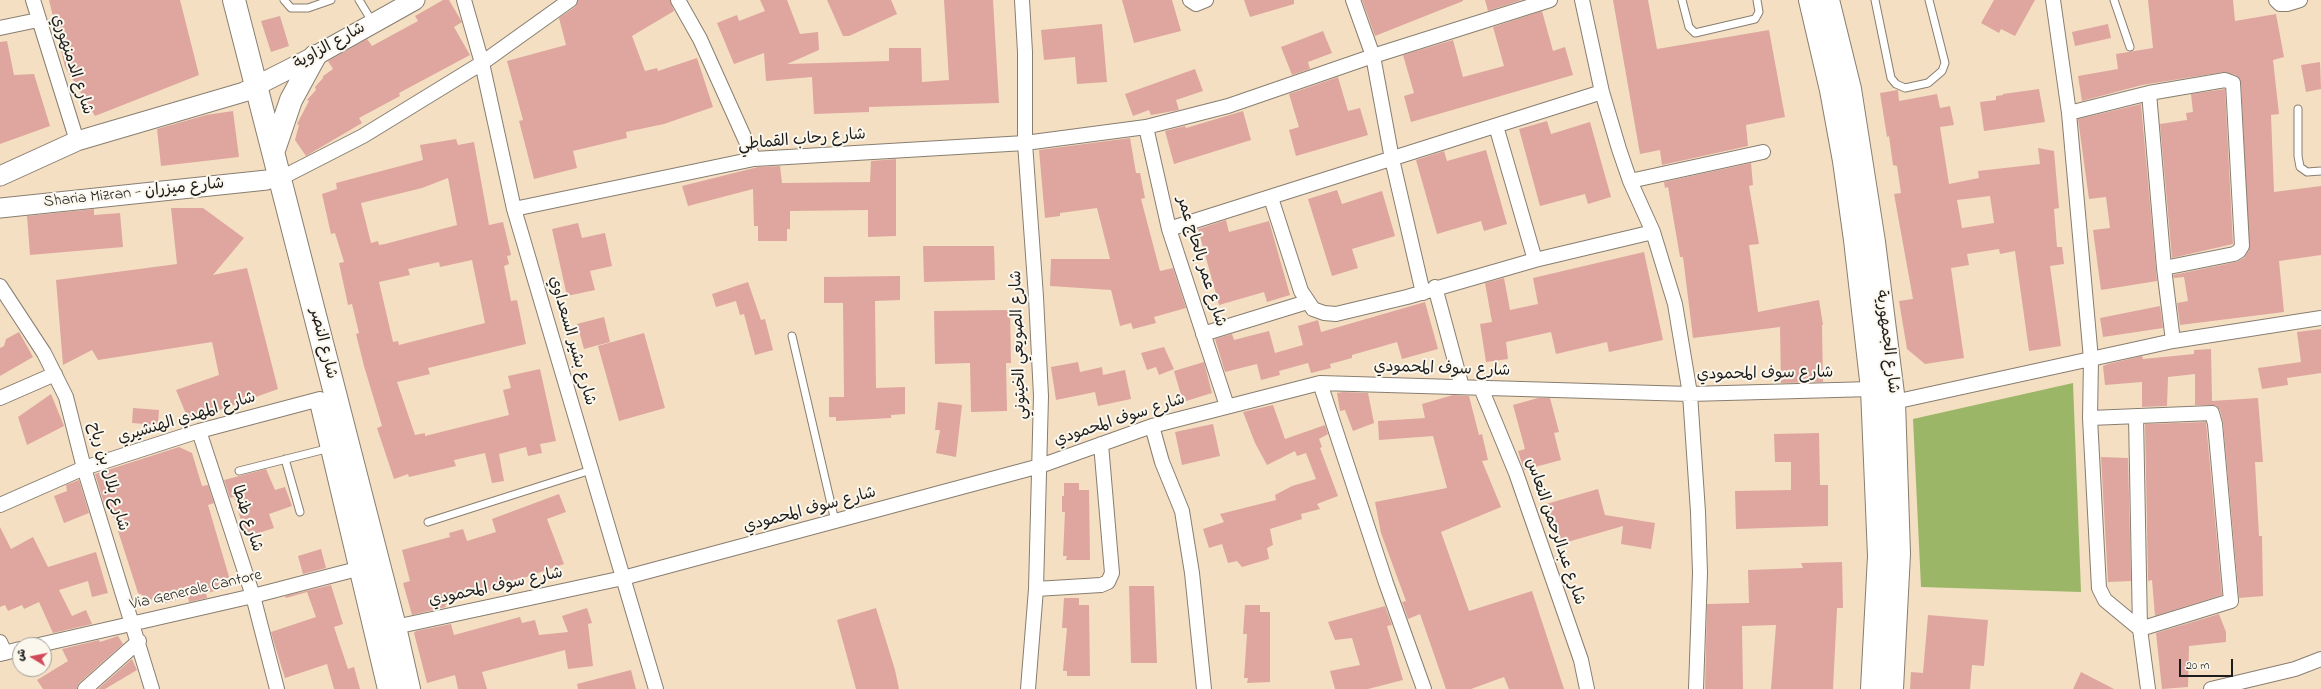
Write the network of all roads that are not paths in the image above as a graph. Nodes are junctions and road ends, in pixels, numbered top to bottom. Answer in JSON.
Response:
{"nodes":[{"id":1,"x":33,"y":0,"type":"edge"},
{"id":2,"x":220,"y":0,"type":"edge"},
{"id":3,"x":234,"y":0,"type":"edge"},
{"id":4,"x":284,"y":0,"type":"edge"},
{"id":5,"x":331,"y":0,"type":"edge"},
{"id":6,"x":359,"y":0,"type":"edge"},
{"id":7,"x":414,"y":0,"type":"edge"},
{"id":8,"x":464,"y":0,"type":"edge"},
{"id":9,"x":570,"y":0,"type":"edge"},
{"id":10,"x":678,"y":0,"type":"edge"},
{"id":11,"x":1022,"y":0,"type":"edge"},
{"id":12,"x":1190,"y":0,"type":"edge"},
{"id":13,"x":1206,"y":0,"type":"edge"},
{"id":14,"x":1353,"y":0,"type":"edge"},
{"id":15,"x":1550,"y":0,"type":"edge"},
{"id":16,"x":1582,"y":0,"type":"edge"},
{"id":17,"x":1682,"y":0,"type":"edge"},
{"id":18,"x":1757,"y":0,"type":"edge"},
{"id":19,"x":1810,"y":0,"type":"edge"},
{"id":20,"x":1828,"y":0,"type":"edge"},
{"id":21,"x":1875,"y":0,"type":"edge"},
{"id":22,"x":1928,"y":0,"type":"edge"},
{"id":23,"x":2053,"y":0,"type":"edge"},
{"id":24,"x":2114,"y":0,"type":"edge"},
{"id":25,"x":2276,"y":0,"type":"edge"},
{"id":26,"x":2300,"y":0,"type":"edge"},
{"id":27,"x":38,"y":20,"type":"junction"},
{"id":28,"x":373,"y":24,"type":"junction"},
{"id":29,"x":0,"y":28,"type":"edge"},
{"id":30,"x":2130,"y":47,"type":"dead end"},
{"id":31,"x":315,"y":56,"type":"junction"},
{"id":32,"x":1373,"y":56,"type":"junction"},
{"id":33,"x":482,"y":63,"type":"junction"},
{"id":34,"x":250,"y":89,"type":"junction"},
{"id":35,"x":1602,"y":92,"type":"junction"},
{"id":36,"x":2149,"y":93,"type":"junction"},
{"id":37,"x":2298,"y":109,"type":"dead end"},
{"id":38,"x":2069,"y":113,"type":"junction"},
{"id":39,"x":1496,"y":126,"type":"junction"},
{"id":40,"x":1146,"y":127,"type":"junction"},
{"id":41,"x":77,"y":141,"type":"junction"},
{"id":42,"x":1025,"y":143,"type":"junction"},
{"id":43,"x":274,"y":150,"type":"junction"},
{"id":44,"x":1763,"y":152,"type":"dead end"},
{"id":45,"x":754,"y":159,"type":"junction"},
{"id":46,"x":1392,"y":159,"type":"junction"},
{"id":47,"x":2321,"y":171,"type":"edge"},
{"id":48,"x":0,"y":176,"type":"edge"},
{"id":49,"x":274,"y":179,"type":"junction"},
{"id":50,"x":1630,"y":181,"type":"junction"},
{"id":51,"x":1271,"y":198,"type":"junction"},
{"id":52,"x":0,"y":208,"type":"edge"},
{"id":53,"x":514,"y":209,"type":"junction"},
{"id":54,"x":1170,"y":229,"type":"junction"},
{"id":55,"x":1654,"y":232,"type":"junction"},
{"id":56,"x":1535,"y":260,"type":"junction"},
{"id":57,"x":2164,"y":268,"type":"junction"},
{"id":58,"x":1429,"y":290,"type":"junction"},
{"id":59,"x":2,"y":293,"type":"edge"},
{"id":60,"x":1307,"y":302,"type":"junction"},
{"id":61,"x":2321,"y":318,"type":"edge"},
{"id":62,"x":1203,"y":334,"type":"junction"},
{"id":63,"x":792,"y":336,"type":"dead end"},
{"id":64,"x":2173,"y":341,"type":"junction"},
{"id":65,"x":2091,"y":359,"type":"junction"},
{"id":66,"x":55,"y":374,"type":"junction"},
{"id":67,"x":1320,"y":383,"type":"junction"},
{"id":68,"x":1462,"y":387,"type":"junction"},
{"id":69,"x":1481,"y":388,"type":"junction"},
{"id":70,"x":1872,"y":389,"type":"junction"},
{"id":71,"x":1690,"y":394,"type":"junction"},
{"id":72,"x":0,"y":398,"type":"edge"},
{"id":73,"x":320,"y":398,"type":"junction"},
{"id":74,"x":1894,"y":402,"type":"junction"},
{"id":75,"x":1227,"y":406,"type":"junction"},
{"id":76,"x":2136,"y":416,"type":"junction"},
{"id":77,"x":2090,"y":418,"type":"junction"},
{"id":78,"x":1152,"y":426,"type":"junction"},
{"id":79,"x":199,"y":431,"type":"junction"},
{"id":80,"x":1101,"y":444,"type":"junction"},
{"id":81,"x":332,"y":447,"type":"junction"},
{"id":82,"x":285,"y":459,"type":"junction"},
{"id":83,"x":1040,"y":466,"type":"junction"},
{"id":84,"x":84,"y":468,"type":"junction"},
{"id":85,"x":591,"y":470,"type":"junction"},
{"id":86,"x":239,"y":471,"type":"dead end"},
{"id":87,"x":0,"y":505,"type":"edge"},
{"id":88,"x":300,"y":512,"type":"dead end"},
{"id":89,"x":835,"y":521,"type":"junction"},
{"id":90,"x":428,"y":522,"type":"dead end"},
{"id":91,"x":361,"y":568,"type":"junction"},
{"id":92,"x":623,"y":578,"type":"junction"},
{"id":93,"x":1036,"y":589,"type":"junction"},
{"id":94,"x":253,"y":596,"type":"junction"},
{"id":95,"x":133,"y":623,"type":"junction"},
{"id":96,"x":395,"y":627,"type":"junction"},
{"id":97,"x":2140,"y":629,"type":"junction"},
{"id":98,"x":139,"y":641,"type":"junction"},
{"id":99,"x":52,"y":642,"type":"edge"},
{"id":100,"x":12,"y":649,"type":"edge"},
{"id":101,"x":2,"y":650,"type":"edge"},
{"id":102,"x":2321,"y":659,"type":"edge"},
{"id":103,"x":85,"y":689,"type":"edge"},
{"id":104,"x":152,"y":689,"type":"edge"},
{"id":105,"x":277,"y":689,"type":"edge"},
{"id":106,"x":389,"y":689,"type":"edge"},
{"id":107,"x":409,"y":689,"type":"edge"},
{"id":108,"x":656,"y":689,"type":"edge"},
{"id":109,"x":1028,"y":689,"type":"edge"},
{"id":110,"x":1204,"y":689,"type":"edge"},
{"id":111,"x":1424,"y":689,"type":"edge"},
{"id":112,"x":1587,"y":689,"type":"edge"},
{"id":113,"x":1696,"y":689,"type":"edge"},
{"id":114,"x":1872,"y":689,"type":"edge"},
{"id":115,"x":1892,"y":689,"type":"edge"},
{"id":116,"x":2148,"y":689,"type":"edge"},
{"id":117,"x":2211,"y":689,"type":"edge"}],
"edges":[{"from":1,"to":27,"type":"street","name":"شارع الدمنهوري"},
{"from":2,"to":34,"type":"main road","name":"شارع النصر"},
{"from":3,"to":34,"type":"main road","name":"شارع النصر"},
{"from":4,"to":5,"type":"lane"},
{"from":6,"to":28,"type":"lane"},
{"from":7,"to":28,"type":"street","name":"شارع الزاوية"},
{"from":8,"to":33,"type":"street","name":"شارع بشير السعداوي"},
{"from":9,"to":33,"type":"street"},
{"from":10,"to":45,"type":"street"},
{"from":11,"to":42,"type":"street","name":"شارع الصويعي الخيتوني"},
{"from":12,"to":13,"type":"street"},
{"from":14,"to":32,"type":"street"},
{"from":15,"to":32,"type":"street","name":"شارع رحاب القماطي"},
{"from":16,"to":35,"type":"street"},
{"from":17,"to":18,"type":"lane"},
{"from":19,"to":70,"type":"main road","name":"شارع الجمهورية"},
{"from":20,"to":74,"type":"main road","name":"شارع الجمهورية"},
{"from":21,"to":22,"type":"lane"},
{"from":23,"to":38,"type":"street"},
{"from":24,"to":30,"type":"lane"},
{"from":25,"to":26,"type":"street"},
{"from":27,"to":29,"type":"street"},
{"from":27,"to":41,"type":"street","name":"شارع الدمنهوري"},
{"from":28,"to":31,"type":"street","name":"شارع الزاوية"},
{"from":31,"to":34,"type":"street","name":"شارع الزاوية"},
{"from":31,"to":43,"type":"main road"},
{"from":32,"to":40,"type":"street","name":"شارع رحاب القماطي"},
{"from":32,"to":46,"type":"street"},
{"from":33,"to":49,"type":"street"},
{"from":33,"to":53,"type":"street","name":"شارع بشير السعداوي"},
{"from":34,"to":41,"type":"street","name":"شارع الزاوية"},
{"from":34,"to":43,"type":"main road","name":"شارع النصر"},
{"from":34,"to":49,"type":"main road","name":"شارع النصر"},
{"from":35,"to":39,"type":"street"},
{"from":35,"to":50,"type":"street"},
{"from":36,"to":38,"type":"street"},
{"from":36,"to":57,"type":"street"},
{"from":36,"to":57,"type":"street"},
{"from":37,"to":47,"type":"lane"},
{"from":38,"to":65,"type":"street"},
{"from":39,"to":46,"type":"street"},
{"from":39,"to":56,"type":"street"},
{"from":40,"to":42,"type":"street","name":"شارع رحاب القماطي"},
{"from":40,"to":54,"type":"street","name":"شارع عمر بالحاج عمر"},
{"from":41,"to":48,"type":"street","name":"شارع الزاوية"},
{"from":42,"to":45,"type":"street","name":"شارع رحاب القماطي"},
{"from":42,"to":83,"type":"street","name":"شارع الصويعي الخيتوني"},
{"from":43,"to":49,"type":"main road","name":"شارع النصر"},
{"from":44,"to":50,"type":"street"},
{"from":45,"to":53,"type":"street","name":"شارع رحاب القماطي"},
{"from":46,"to":51,"type":"street"},
{"from":46,"to":58,"type":"street"},
{"from":49,"to":52,"type":"street","name":"Sharia Mizran - شارع ميزران"},
{"from":49,"to":73,"type":"main road","name":"شارع النصر"},
{"from":49,"to":96,"type":"main road","name":"شارع النصر"},
{"from":50,"to":55,"type":"street"},
{"from":51,"to":54,"type":"street"},
{"from":51,"to":60,"type":"street"},
{"from":53,"to":85,"type":"street","name":"شارع بشير السعداوي"},
{"from":54,"to":62,"type":"street","name":"شارع عمر بالحاج عمر"},
{"from":55,"to":56,"type":"street"},
{"from":55,"to":71,"type":"street"},
{"from":56,"to":58,"type":"street"},
{"from":57,"to":64,"type":"street"},
{"from":58,"to":60,"type":"street"},
{"from":58,"to":68,"type":"street"},
{"from":59,"to":66,"type":"street","name":"شارع بلال بن رباح"},
{"from":60,"to":62,"type":"street"},
{"from":61,"to":64,"type":"street"},
{"from":62,"to":75,"type":"street","name":"شارع عمر بالحاج عمر"},
{"from":63,"to":89,"type":"lane"},
{"from":64,"to":65,"type":"street"},
{"from":65,"to":74,"type":"street"},
{"from":65,"to":77,"type":"street"},
{"from":66,"to":72,"type":"street"},
{"from":66,"to":84,"type":"street","name":"شارع بلال بن رباح"},
{"from":67,"to":68,"type":"street","name":"شارع سوف المحمودي"},
{"from":67,"to":75,"type":"street","name":"شارع سوف المحمودي"},
{"from":67,"to":111,"type":"street"},
{"from":68,"to":69,"type":"street","name":"شارع سوف المحمودي"},
{"from":69,"to":71,"type":"street","name":"شارع سوف المحمودي"},
{"from":69,"to":112,"type":"street","name":"شارع عبدالرحمن النعاس"},
{"from":70,"to":71,"type":"street","name":"شارع سوف المحمودي"},
{"from":70,"to":114,"type":"main road","name":"شارع الجمهورية"},
{"from":71,"to":113,"type":"street"},
{"from":73,"to":79,"type":"street","name":"شارع المهدي الهنشيري"},
{"from":73,"to":81,"type":"main road","name":"شارع النصر"},
{"from":74,"to":115,"type":"main road","name":"شارع الجمهورية"},
{"from":75,"to":78,"type":"street","name":"شارع سوف المحمودي"},
{"from":76,"to":77,"type":"street"},
{"from":76,"to":97,"type":"street"},
{"from":76,"to":97,"type":"street"},
{"from":77,"to":97,"type":"street"},
{"from":78,"to":80,"type":"street","name":"شارع سوف المحمودي"},
{"from":78,"to":110,"type":"street"},
{"from":79,"to":84,"type":"street","name":"شارع المهدي الهنشيري"},
{"from":79,"to":94,"type":"street","name":"شارع طنطا"},
{"from":80,"to":83,"type":"street","name":"شارع سوف المحمودي"},
{"from":80,"to":93,"type":"street"},
{"from":81,"to":82,"type":"lane"},
{"from":81,"to":91,"type":"main road","name":"شارع النصر"},
{"from":82,"to":86,"type":"lane"},
{"from":82,"to":88,"type":"lane"},
{"from":83,"to":89,"type":"street","name":"شارع سوف المحمودي"},
{"from":83,"to":93,"type":"street","name":"شارع الصويعي الخيتوني"},
{"from":84,"to":87,"type":"street","name":"شارع المهدي الهنشيري"},
{"from":84,"to":95,"type":"street","name":"شارع بلال بن رباح"},
{"from":85,"to":90,"type":"lane"},
{"from":85,"to":92,"type":"street","name":"شارع بشير السعداوي"},
{"from":89,"to":92,"type":"street","name":"شارع سوف المحمودي"},
{"from":91,"to":94,"type":"street","name":"Via Generale Cantore"},
{"from":91,"to":106,"type":"main road","name":"شارع النصر"},
{"from":92,"to":96,"type":"street","name":"شارع سوف المحمودي"},
{"from":92,"to":108,"type":"street","name":"شارع بشير السعداوي"},
{"from":93,"to":109,"type":"street","name":"شارع الصويعي الخيتوني"},
{"from":94,"to":95,"type":"street","name":"Via Generale Cantore"},
{"from":94,"to":105,"type":"street","name":"شارع طنطا"},
{"from":95,"to":98,"type":"street","name":"شارع بلال بن رباح"},
{"from":95,"to":99,"type":"street","name":"Via Generale Cantore"},
{"from":96,"to":107,"type":"main road","name":"شارع النصر"},
{"from":97,"to":116,"type":"street"},
{"from":98,"to":103,"type":"street"},
{"from":98,"to":104,"type":"street","name":"شارع بلال بن رباح"},
{"from":100,"to":101,"type":"street"},
{"from":102,"to":117,"type":"street"}]}
